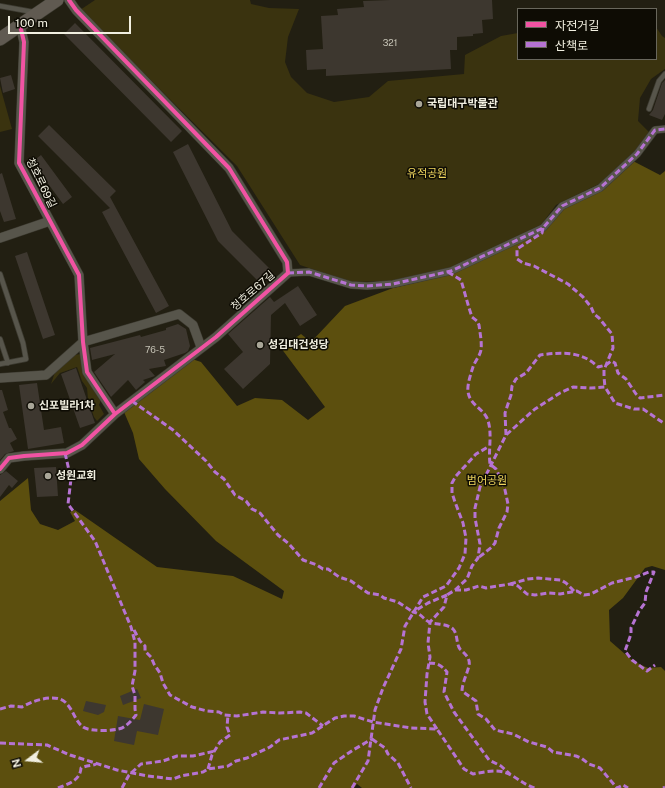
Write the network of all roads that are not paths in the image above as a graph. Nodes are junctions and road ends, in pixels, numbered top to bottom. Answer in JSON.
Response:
{"nodes":[{"id":1,"x":57,"y":0,"type":"edge"},
{"id":2,"x":69,"y":0,"type":"edge"},
{"id":3,"x":0,"y":6,"type":"edge"},
{"id":4,"x":37,"y":13,"type":"junction"},
{"id":5,"x":20,"y":26,"type":"junction"},
{"id":6,"x":0,"y":39,"type":"edge"},
{"id":7,"x":665,"y":74,"type":"edge"},
{"id":8,"x":649,"y":109,"type":"dead end"},
{"id":9,"x":665,"y":129,"type":"edge"},
{"id":10,"x":50,"y":220,"type":"junction"},
{"id":11,"x":0,"y":238,"type":"edge"},
{"id":12,"x":288,"y":272,"type":"junction"},
{"id":13,"x":0,"y":274,"type":"edge"},
{"id":14,"x":0,"y":339,"type":"edge"},
{"id":15,"x":83,"y":342,"type":"junction"},
{"id":16,"x":202,"y":347,"type":"junction"},
{"id":17,"x":8,"y":363,"type":"junction"},
{"id":18,"x":0,"y":364,"type":"edge"},
{"id":19,"x":0,"y":378,"type":"edge"},
{"id":20,"x":115,"y":414,"type":"junction"},
{"id":21,"x":0,"y":469,"type":"edge"}],
"edges":[{"from":1,"to":4,"type":"main road"},
{"from":2,"to":12,"type":"street","name":"청호로67길"},
{"from":3,"to":4,"type":"lane"},
{"from":4,"to":5,"type":"main road"},
{"from":5,"to":6,"type":"main road"},
{"from":5,"to":10,"type":"street","name":"청호로69길"},
{"from":7,"to":8,"type":"lane"},
{"from":9,"to":12,"type":"street"},
{"from":10,"to":11,"type":"street"},
{"from":10,"to":15,"type":"street","name":"청호로69길"},
{"from":12,"to":16,"type":"street","name":"청호로67길"},
{"from":13,"to":17,"type":"lane"},
{"from":14,"to":17,"type":"lane"},
{"from":15,"to":16,"type":"street"},
{"from":15,"to":19,"type":"street"},
{"from":15,"to":20,"type":"street","name":"청호로69길"},
{"from":16,"to":20,"type":"street","name":"청호로67길"},
{"from":17,"to":18,"type":"lane"},
{"from":20,"to":21,"type":"street","name":"청호로67길"}]}
